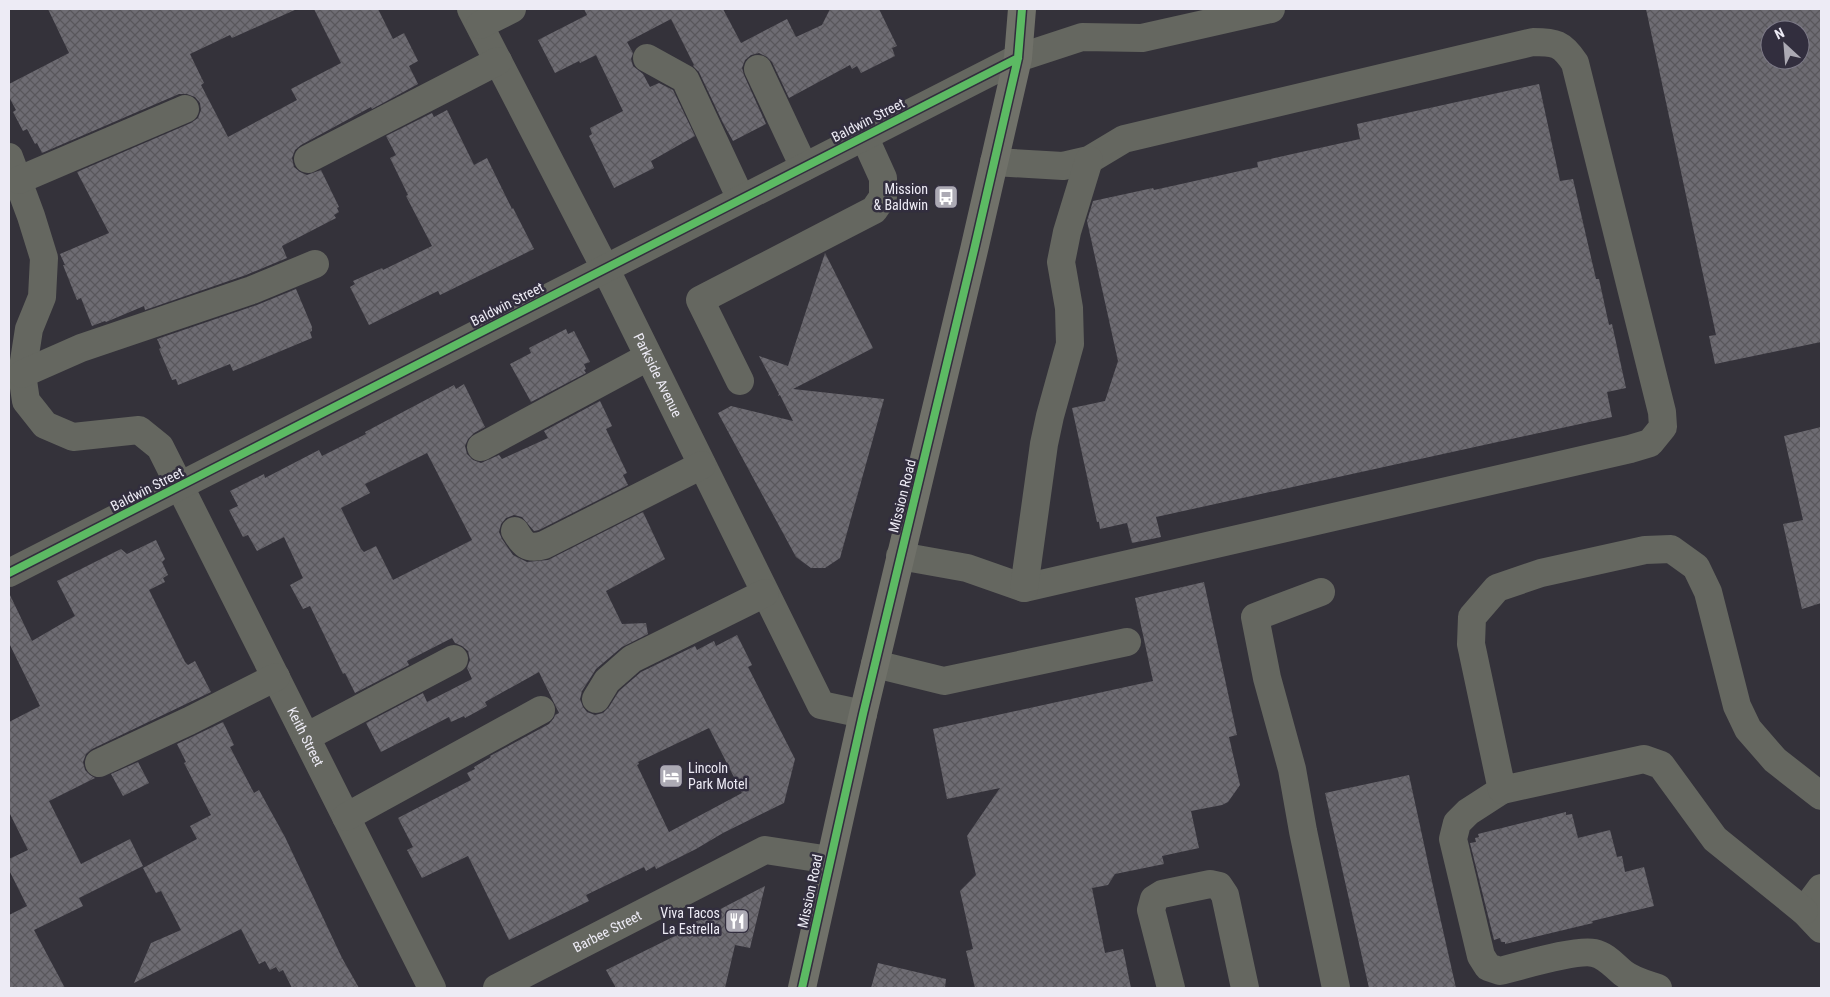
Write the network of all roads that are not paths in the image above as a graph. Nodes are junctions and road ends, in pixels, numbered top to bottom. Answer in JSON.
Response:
{"nodes":[{"id":1,"x":512,"y":9,"type":"edge"},
{"id":2,"x":1022,"y":9,"type":"edge"},
{"id":3,"x":1271,"y":9,"type":"edge"},
{"id":4,"x":476,"y":17,"type":"edge"},
{"id":5,"x":647,"y":58,"type":"dead end"},
{"id":6,"x":1018,"y":58,"type":"junction"},
{"id":7,"x":498,"y":61,"type":"junction"},
{"id":8,"x":758,"y":69,"type":"dead end"},
{"id":9,"x":185,"y":109,"type":"dead end"},
{"id":10,"x":864,"y":136,"type":"junction"},
{"id":11,"x":308,"y":159,"type":"dead end"},
{"id":12,"x":1088,"y":160,"type":"junction"},
{"id":13,"x":994,"y":162,"type":"junction"},
{"id":14,"x":804,"y":167,"type":"junction"},
{"id":15,"x":15,"y":181,"type":"edge"},
{"id":16,"x":741,"y":199,"type":"junction"},
{"id":17,"x":315,"y":264,"type":"dead end"},
{"id":18,"x":605,"y":268,"type":"junction"},
{"id":19,"x":648,"y":357,"type":"junction"},
{"id":20,"x":22,"y":374,"type":"junction"},
{"id":21,"x":740,"y":381,"type":"dead end"},
{"id":22,"x":481,"y":447,"type":"dead end"},
{"id":23,"x":702,"y":465,"type":"junction"},
{"id":24,"x":179,"y":486,"type":"junction"},
{"id":25,"x":514,"y":531,"type":"dead end"},
{"id":26,"x":900,"y":556,"type":"junction"},
{"id":27,"x":9,"y":573,"type":"edge"},
{"id":28,"x":1024,"y":588,"type":"junction"},
{"id":29,"x":1321,"y":592,"type":"dead end"},
{"id":30,"x":765,"y":593,"type":"junction"},
{"id":31,"x":1127,"y":642,"type":"dead end"},
{"id":32,"x":454,"y":659,"type":"dead end"},
{"id":33,"x":875,"y":664,"type":"junction"},
{"id":34,"x":276,"y":677,"type":"junction"},
{"id":35,"x":596,"y":699,"type":"dead end"},
{"id":36,"x":541,"y":710,"type":"dead end"},
{"id":37,"x":862,"y":714,"type":"junction"},
{"id":38,"x":306,"y":737,"type":"junction"},
{"id":39,"x":99,"y":763,"type":"dead end"},
{"id":40,"x":1502,"y":790,"type":"junction"},
{"id":41,"x":1821,"y":796,"type":"edge"},
{"id":42,"x":346,"y":817,"type":"junction"},
{"id":43,"x":830,"y":860,"type":"junction"},
{"id":44,"x":1821,"y":888,"type":"edge"},
{"id":45,"x":1813,"y":920,"type":"edge"},
{"id":46,"x":432,"y":988,"type":"edge"},
{"id":47,"x":497,"y":988,"type":"edge"},
{"id":48,"x":802,"y":988,"type":"edge"},
{"id":49,"x":1171,"y":988,"type":"edge"},
{"id":50,"x":1245,"y":988,"type":"edge"},
{"id":51,"x":1336,"y":988,"type":"edge"},
{"id":52,"x":1658,"y":988,"type":"edge"}],
"edges":[{"from":1,"to":4,"type":"street"},
{"from":2,"to":6,"type":"main road","name":"Mission Road"},
{"from":3,"to":6,"type":"street","name":"Baldwin Street"},
{"from":4,"to":7,"type":"street","name":"Parkside Avenue"},
{"from":5,"to":16,"type":"street"},
{"from":6,"to":10,"type":"street","name":"Baldwin Street"},
{"from":6,"to":13,"type":"main road","name":"Mission Road"},
{"from":7,"to":11,"type":"street"},
{"from":7,"to":18,"type":"street","name":"Parkside Avenue"},
{"from":8,"to":14,"type":"street"},
{"from":9,"to":15,"type":"street"},
{"from":10,"to":14,"type":"street","name":"Baldwin Street"},
{"from":10,"to":21,"type":"street"},
{"from":12,"to":13,"type":"street"},
{"from":12,"to":28,"type":"street"},
{"from":12,"to":28,"type":"street"},
{"from":13,"to":26,"type":"main road","name":"Mission Road"},
{"from":14,"to":16,"type":"street","name":"Baldwin Street"},
{"from":15,"to":20,"type":"street","name":"Keith Street"},
{"from":16,"to":18,"type":"street","name":"Baldwin Street"},
{"from":17,"to":20,"type":"street"},
{"from":18,"to":19,"type":"street","name":"Parkside Avenue"},
{"from":18,"to":24,"type":"street","name":"Baldwin Street"},
{"from":19,"to":22,"type":"street"},
{"from":19,"to":23,"type":"street","name":"Parkside Avenue"},
{"from":20,"to":24,"type":"street","name":"Keith Street"},
{"from":23,"to":25,"type":"street"},
{"from":23,"to":30,"type":"street","name":"Parkside Avenue"},
{"from":24,"to":27,"type":"street","name":"Baldwin Street"},
{"from":24,"to":34,"type":"street","name":"Keith Street"},
{"from":26,"to":28,"type":"street"},
{"from":26,"to":33,"type":"main road","name":"Mission Road"},
{"from":29,"to":51,"type":"street"},
{"from":30,"to":35,"type":"street"},
{"from":30,"to":37,"type":"street","name":"Parkside Avenue"},
{"from":31,"to":33,"type":"street"},
{"from":32,"to":38,"type":"street"},
{"from":33,"to":37,"type":"main road","name":"Mission Road"},
{"from":34,"to":38,"type":"street","name":"Keith Street"},
{"from":34,"to":39,"type":"street"},
{"from":36,"to":42,"type":"street"},
{"from":37,"to":43,"type":"main road","name":"Mission Road"},
{"from":38,"to":42,"type":"street","name":"Keith Street"},
{"from":40,"to":41,"type":"street"},
{"from":40,"to":45,"type":"street"},
{"from":40,"to":52,"type":"street"},
{"from":42,"to":46,"type":"street","name":"Keith Street"},
{"from":43,"to":47,"type":"street","name":"Barbee Street"},
{"from":43,"to":48,"type":"main road","name":"Mission Road"},
{"from":44,"to":45,"type":"street"},
{"from":49,"to":50,"type":"street"}]}
